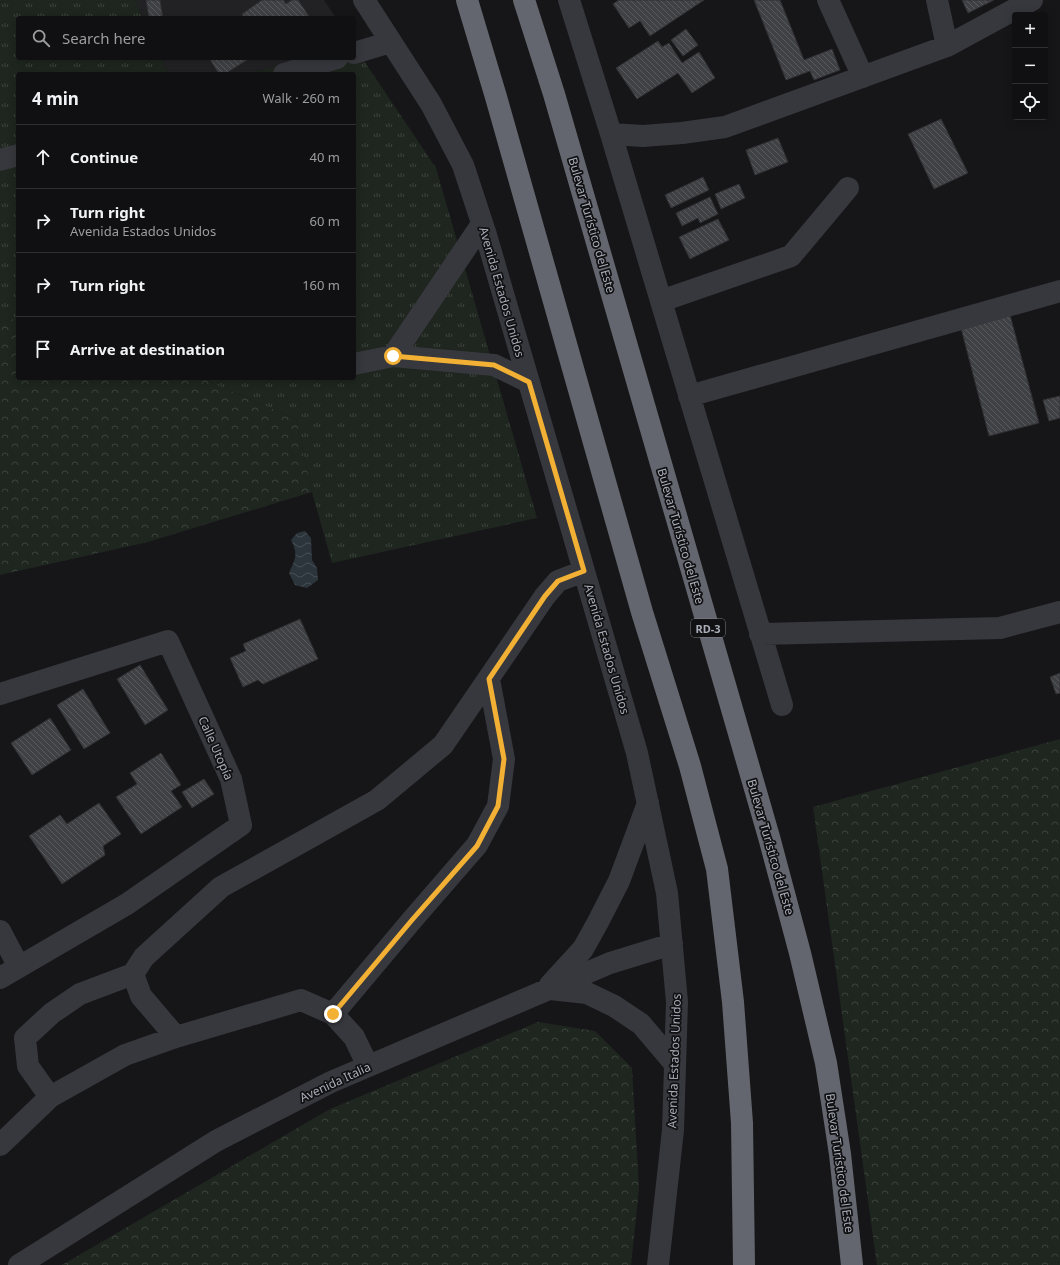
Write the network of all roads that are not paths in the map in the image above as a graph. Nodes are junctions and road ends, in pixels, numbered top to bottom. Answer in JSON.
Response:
{"nodes":[{"id":1,"x":364,"y":0,"type":"edge"},
{"id":2,"x":467,"y":0,"type":"edge"},
{"id":3,"x":524,"y":0,"type":"edge"},
{"id":4,"x":828,"y":0,"type":"edge"},
{"id":5,"x":937,"y":0,"type":"edge"},
{"id":6,"x":1032,"y":0,"type":"edge"},
{"id":7,"x":575,"y":2,"type":"edge"},
{"id":8,"x":391,"y":42,"type":"junction"},
{"id":9,"x":947,"y":46,"type":"junction"},
{"id":10,"x":356,"y":52,"type":"edge"},
{"id":11,"x":330,"y":60,"type":"edge"},
{"id":12,"x":291,"y":72,"type":"edge"},
{"id":13,"x":863,"y":77,"type":"junction"},
{"id":14,"x":611,"y":134,"type":"junction"},
{"id":15,"x":16,"y":156,"type":"edge"},
{"id":16,"x":0,"y":160,"type":"edge"},
{"id":17,"x":848,"y":188,"type":"dead end"},
{"id":18,"x":482,"y":224,"type":"junction"},
{"id":19,"x":1060,"y":291,"type":"edge"},
{"id":20,"x":661,"y":301,"type":"junction"},
{"id":21,"x":393,"y":356,"type":"junction"},
{"id":22,"x":356,"y":364,"type":"edge"},
{"id":23,"x":529,"y":382,"type":"junction"},
{"id":24,"x":689,"y":396,"type":"junction"},
{"id":25,"x":584,"y":571,"type":"junction"},
{"id":26,"x":1060,"y":612,"type":"edge"},
{"id":27,"x":760,"y":634,"type":"junction"},
{"id":28,"x":489,"y":679,"type":"junction"},
{"id":29,"x":0,"y":694,"type":"edge"},
{"id":30,"x":782,"y":705,"type":"dead end"},
{"id":31,"x":648,"y":803,"type":"junction"},
{"id":32,"x":0,"y":931,"type":"edge"},
{"id":33,"x":672,"y":944,"type":"junction"},
{"id":34,"x":19,"y":967,"type":"junction"},
{"id":35,"x":133,"y":974,"type":"junction"},
{"id":36,"x":0,"y":978,"type":"edge"},
{"id":37,"x":547,"y":989,"type":"junction"},
{"id":38,"x":333,"y":1014,"type":"junction"},
{"id":39,"x":176,"y":1037,"type":"junction"},
{"id":40,"x":674,"y":1063,"type":"junction"},
{"id":41,"x":368,"y":1066,"type":"junction"},
{"id":42,"x":50,"y":1097,"type":"junction"},
{"id":43,"x":0,"y":1145,"type":"edge"},
{"id":44,"x":19,"y":1265,"type":"edge"},
{"id":45,"x":658,"y":1265,"type":"edge"},
{"id":46,"x":744,"y":1265,"type":"edge"},
{"id":47,"x":852,"y":1265,"type":"edge"}],
"edges":[{"from":1,"to":8,"type":"street","name":"Avenida Estados Unidos"},
{"from":2,"to":46,"type":"highway"},
{"from":3,"to":47,"type":"highway","name":"Bulevar Turístico del Este","number":"RD-3"},
{"from":4,"to":13,"type":"street"},
{"from":5,"to":9,"type":"street"},
{"from":6,"to":9,"type":"street"},
{"from":7,"to":14,"type":"street"},
{"from":8,"to":10,"type":"street"},
{"from":8,"to":18,"type":"street","name":"Avenida Estados Unidos"},
{"from":9,"to":13,"type":"street"},
{"from":11,"to":12,"type":"street"},
{"from":13,"to":14,"type":"street"},
{"from":14,"to":20,"type":"street"},
{"from":15,"to":16,"type":"street"},
{"from":17,"to":20,"type":"street"},
{"from":18,"to":21,"type":"street"},
{"from":18,"to":23,"type":"street","name":"Avenida Estados Unidos"},
{"from":19,"to":24,"type":"street"},
{"from":20,"to":24,"type":"street"},
{"from":21,"to":22,"type":"street"},
{"from":21,"to":23,"type":"street"},
{"from":23,"to":25,"type":"street","name":"Avenida Estados Unidos"},
{"from":24,"to":27,"type":"street"},
{"from":25,"to":28,"type":"street"},
{"from":25,"to":31,"type":"street","name":"Avenida Estados Unidos"},
{"from":26,"to":27,"type":"street"},
{"from":27,"to":30,"type":"street"},
{"from":28,"to":35,"type":"street"},
{"from":28,"to":38,"type":"street"},
{"from":29,"to":34,"type":"street","name":"Calle Utopía"},
{"from":31,"to":33,"type":"street","name":"Avenida Estados Unidos"},
{"from":31,"to":37,"type":"street"},
{"from":32,"to":34,"type":"street"},
{"from":33,"to":37,"type":"street","name":"Avenida Italia"},
{"from":33,"to":40,"type":"street","name":"Avenida Estados Unidos"},
{"from":34,"to":36,"type":"street","name":"Calle Utopía"},
{"from":35,"to":39,"type":"street"},
{"from":35,"to":42,"type":"street"},
{"from":37,"to":40,"type":"street"},
{"from":37,"to":41,"type":"street","name":"Avenida Italia"},
{"from":38,"to":39,"type":"street"},
{"from":38,"to":41,"type":"street"},
{"from":39,"to":42,"type":"street"},
{"from":40,"to":45,"type":"street","name":"Avenida Estados Unidos"},
{"from":41,"to":44,"type":"street","name":"Avenida Italia"},
{"from":42,"to":43,"type":"street"}]}
